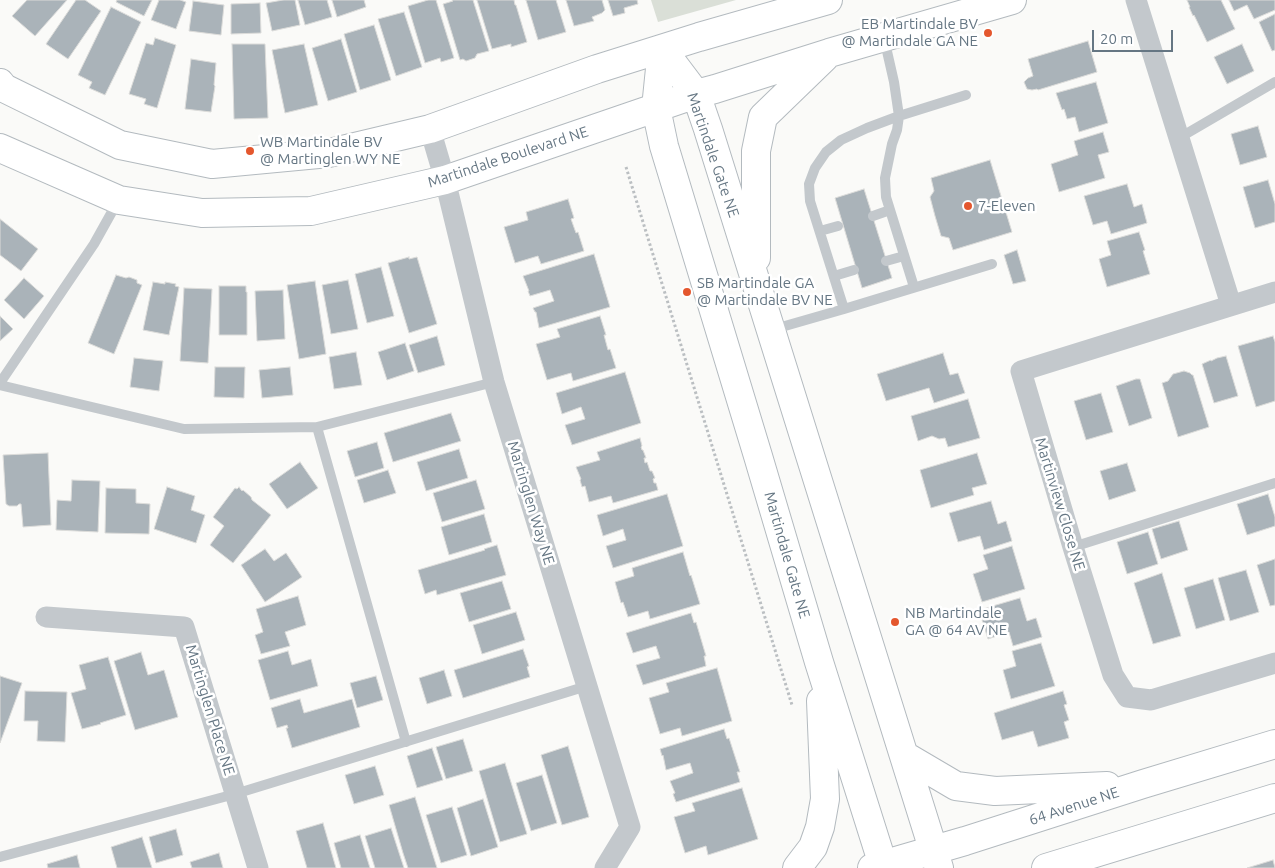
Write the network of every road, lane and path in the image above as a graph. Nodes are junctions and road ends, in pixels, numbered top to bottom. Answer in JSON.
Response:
{"nodes":[{"id":1,"x":828,"y":0,"type":"edge"},
{"id":2,"x":1012,"y":0,"type":"edge"},
{"id":3,"x":1136,"y":0,"type":"edge"},
{"id":4,"x":884,"y":37,"type":"junction"},
{"id":5,"x":662,"y":49,"type":"junction"},
{"id":6,"x":829,"y":53,"type":"junction"},
{"id":7,"x":1275,"y":82,"type":"edge"},
{"id":8,"x":1,"y":89,"type":"edge"},
{"id":9,"x":696,"y":94,"type":"junction"},
{"id":10,"x":966,"y":95,"type":"dead end"},
{"id":11,"x":656,"y":108,"type":"junction"},
{"id":12,"x":899,"y":116,"type":"junction"},
{"id":13,"x":430,"y":129,"type":"junction"},
{"id":14,"x":1179,"y":138,"type":"junction"},
{"id":15,"x":0,"y":148,"type":"edge"},
{"id":16,"x":626,"y":167,"type":"dead end"},
{"id":17,"x":445,"y":180,"type":"junction"},
{"id":18,"x":119,"y":200,"type":"junction"},
{"id":19,"x":890,"y":210,"type":"junction"},
{"id":20,"x":873,"y":216,"type":"dead end"},
{"id":21,"x":838,"y":226,"type":"dead end"},
{"id":22,"x":820,"y":231,"type":"junction"},
{"id":23,"x":904,"y":256,"type":"junction"},
{"id":24,"x":886,"y":261,"type":"dead end"},
{"id":25,"x":992,"y":264,"type":"dead end"},
{"id":26,"x":854,"y":270,"type":"dead end"},
{"id":27,"x":834,"y":276,"type":"junction"},
{"id":28,"x":756,"y":286,"type":"junction"},
{"id":29,"x":914,"y":287,"type":"junction"},
{"id":30,"x":1275,"y":292,"type":"edge"},
{"id":31,"x":1231,"y":305,"type":"junction"},
{"id":32,"x":844,"y":309,"type":"junction"},
{"id":33,"x":770,"y":331,"type":"junction"},
{"id":34,"x":494,"y":382,"type":"junction"},
{"id":35,"x":0,"y":384,"type":"edge"},
{"id":36,"x":317,"y":427,"type":"junction"},
{"id":37,"x":1275,"y":483,"type":"edge"},
{"id":38,"x":1073,"y":547,"type":"junction"},
{"id":39,"x":46,"y":617,"type":"dead end"},
{"id":40,"x":819,"y":662,"type":"junction"},
{"id":41,"x":1275,"y":663,"type":"edge"},
{"id":42,"x":587,"y":686,"type":"junction"},
{"id":43,"x":793,"y":709,"type":"dead end"},
{"id":44,"x":406,"y":742,"type":"junction"},
{"id":45,"x":1275,"y":744,"type":"edge"},
{"id":46,"x":904,"y":756,"type":"junction"},
{"id":47,"x":1143,"y":784,"type":"junction"},
{"id":48,"x":235,"y":794,"type":"junction"},
{"id":49,"x":1275,"y":798,"type":"edge"},
{"id":50,"x":0,"y":857,"type":"edge"},
{"id":51,"x":936,"y":859,"type":"edge"},
{"id":52,"x":880,"y":867,"type":"edge"},
{"id":53,"x":258,"y":868,"type":"edge"},
{"id":54,"x":605,"y":868,"type":"edge"},
{"id":55,"x":798,"y":868,"type":"edge"},
{"id":56,"x":1046,"y":868,"type":"edge"}],
"edges":[{"from":1,"to":5,"type":"street"},
{"from":2,"to":4,"type":"street","name":"Martindale Boulevard NE"},
{"from":3,"to":14,"type":"street"},
{"from":4,"to":6,"type":"street","name":"Martindale Boulevard NE"},
{"from":4,"to":12,"type":"lane"},
{"from":5,"to":9,"type":"street","name":"Martindale Gate NE"},
{"from":5,"to":11,"type":"street","name":"Martindale Gate NE"},
{"from":5,"to":13,"type":"street"},
{"from":6,"to":9,"type":"street","name":"Martindale Boulevard NE"},
{"from":6,"to":28,"type":"street"},
{"from":7,"to":14,"type":"lane"},
{"from":8,"to":13,"type":"street"},
{"from":9,"to":11,"type":"street","name":"Martindale Boulevard NE"},
{"from":9,"to":28,"type":"street","name":"Martindale Gate NE"},
{"from":10,"to":12,"type":"lane"},
{"from":11,"to":17,"type":"street","name":"Martindale Boulevard NE"},
{"from":11,"to":40,"type":"street","name":"Martindale Gate NE"},
{"from":12,"to":19,"type":"lane"},
{"from":12,"to":22,"type":"lane"},
{"from":13,"to":17,"type":"street","name":"Martinglen Way NE"},
{"from":14,"to":31,"type":"street"},
{"from":15,"to":18,"type":"street","name":"Martindale Boulevard NE"},
{"from":16,"to":43,"type":"path"},
{"from":17,"to":18,"type":"street","name":"Martindale Boulevard NE"},
{"from":17,"to":34,"type":"street","name":"Martinglen Way NE"},
{"from":18,"to":35,"type":"lane"},
{"from":19,"to":20,"type":"lane"},
{"from":19,"to":23,"type":"lane"},
{"from":21,"to":22,"type":"lane"},
{"from":22,"to":27,"type":"lane"},
{"from":23,"to":24,"type":"lane"},
{"from":23,"to":29,"type":"lane"},
{"from":25,"to":29,"type":"lane"},
{"from":26,"to":27,"type":"lane"},
{"from":27,"to":32,"type":"lane"},
{"from":28,"to":33,"type":"street","name":"Martindale Gate NE"},
{"from":29,"to":32,"type":"lane"},
{"from":30,"to":31,"type":"street","name":"Martinview Close NE"},
{"from":31,"to":38,"type":"street","name":"Martinview Close NE"},
{"from":32,"to":33,"type":"lane"},
{"from":33,"to":46,"type":"street","name":"Martindale Gate NE"},
{"from":34,"to":36,"type":"lane"},
{"from":34,"to":42,"type":"street","name":"Martinglen Way NE"},
{"from":35,"to":36,"type":"lane"},
{"from":36,"to":44,"type":"lane"},
{"from":37,"to":38,"type":"lane"},
{"from":38,"to":41,"type":"street","name":"Martinview Close NE"},
{"from":39,"to":48,"type":"street","name":"Martinglen Place NE"},
{"from":40,"to":52,"type":"street","name":"Martindale Gate NE"},
{"from":40,"to":55,"type":"street"},
{"from":42,"to":44,"type":"lane"},
{"from":42,"to":54,"type":"street","name":"Martinglen Way NE"},
{"from":44,"to":48,"type":"lane"},
{"from":45,"to":47,"type":"street","name":"64 Avenue NE"},
{"from":46,"to":47,"type":"street"},
{"from":46,"to":51,"type":"street","name":"Martindale Gate NE"},
{"from":47,"to":51,"type":"street","name":"64 Avenue NE"},
{"from":48,"to":50,"type":"lane"},
{"from":48,"to":53,"type":"street","name":"Martinglen Place NE"},
{"from":49,"to":56,"type":"street"},
{"from":51,"to":52,"type":"street","name":"64 Avenue NE"}]}
